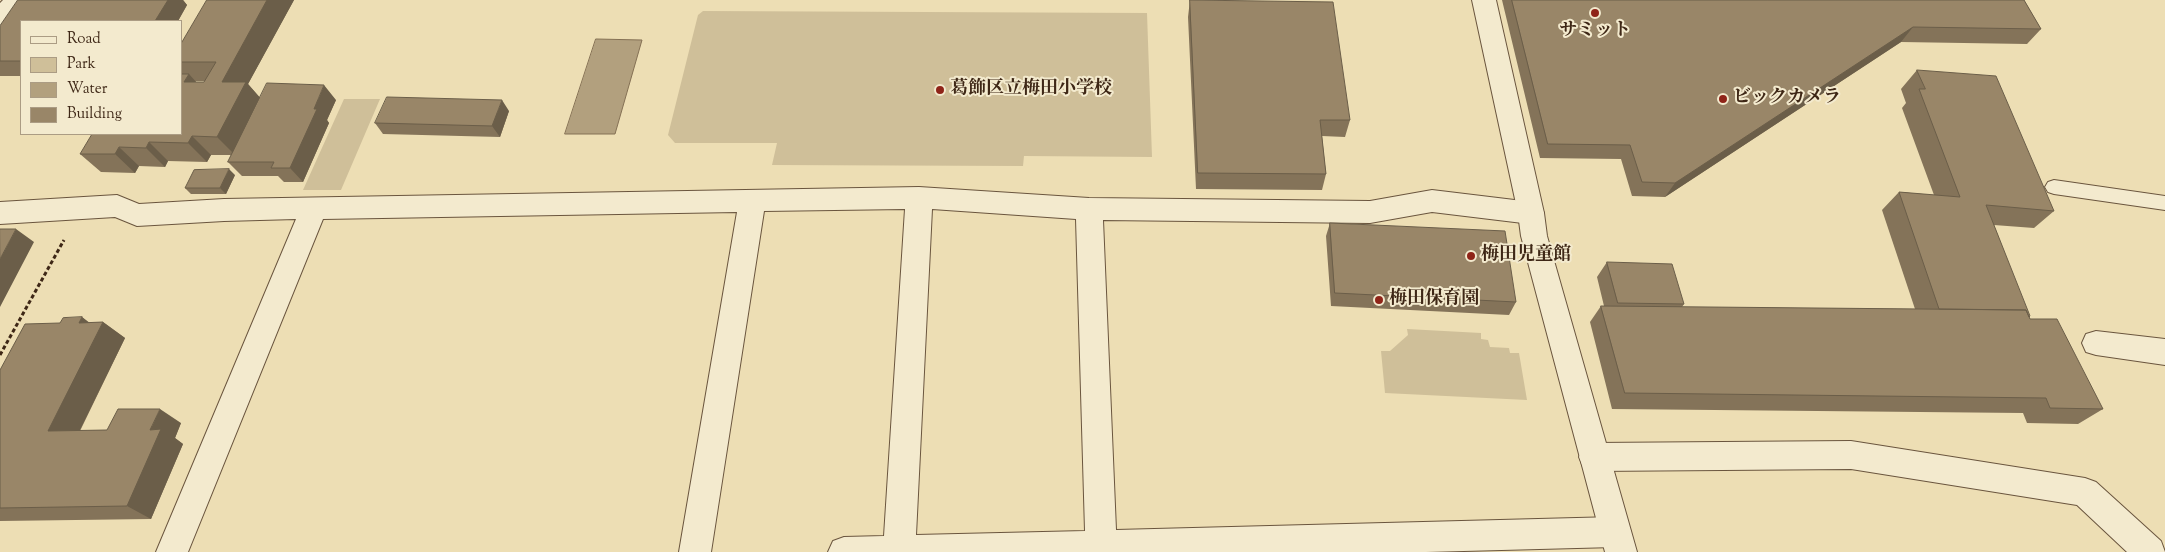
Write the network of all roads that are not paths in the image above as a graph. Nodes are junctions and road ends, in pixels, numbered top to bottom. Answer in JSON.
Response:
{"nodes":[{"id":1,"x":15,"y":0,"type":"edge"},
{"id":2,"x":1484,"y":0,"type":"edge"},
{"id":3,"x":0,"y":21,"type":"edge"},
{"id":4,"x":2054,"y":188,"type":"dead end"},
{"id":5,"x":919,"y":198,"type":"junction"},
{"id":6,"x":752,"y":201,"type":"junction"},
{"id":7,"x":2165,"y":203,"type":"edge"},
{"id":8,"x":314,"y":209,"type":"junction"},
{"id":9,"x":1089,"y":209,"type":"junction"},
{"id":10,"x":0,"y":213,"type":"edge"},
{"id":11,"x":1531,"y":213,"type":"junction"},
{"id":12,"x":2096,"y":343,"type":"dead end"},
{"id":13,"x":2165,"y":352,"type":"edge"},
{"id":14,"x":1594,"y":457,"type":"junction"},
{"id":15,"x":1618,"y":542,"type":"edge"},
{"id":16,"x":1101,"y":549,"type":"edge"},
{"id":17,"x":900,"y":551,"type":"edge"},
{"id":18,"x":172,"y":552,"type":"edge"},
{"id":19,"x":695,"y":552,"type":"edge"},
{"id":20,"x":844,"y":552,"type":"edge"},
{"id":21,"x":2150,"y":552,"type":"edge"}],
"edges":[{"from":1,"to":3,"type":"street"},
{"from":2,"to":11,"type":"street"},
{"from":4,"to":7,"type":"lane"},
{"from":5,"to":6,"type":"street"},
{"from":5,"to":9,"type":"street"},
{"from":5,"to":17,"type":"street"},
{"from":6,"to":8,"type":"street"},
{"from":6,"to":19,"type":"street"},
{"from":8,"to":10,"type":"street"},
{"from":8,"to":18,"type":"street"},
{"from":9,"to":11,"type":"street"},
{"from":9,"to":16,"type":"street"},
{"from":11,"to":14,"type":"street"},
{"from":12,"to":13,"type":"street"},
{"from":14,"to":15,"type":"street"},
{"from":14,"to":21,"type":"street"},
{"from":15,"to":16,"type":"street"},
{"from":16,"to":17,"type":"street"},
{"from":17,"to":20,"type":"street"}]}
